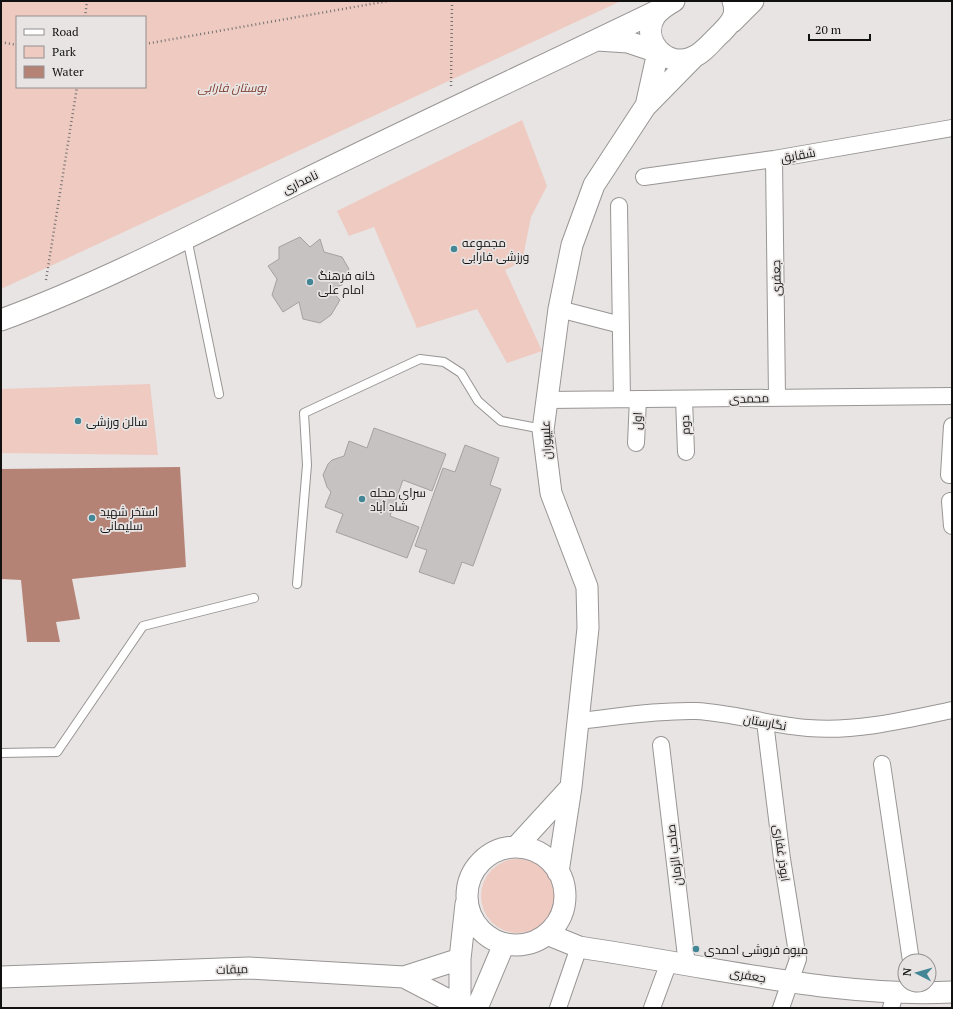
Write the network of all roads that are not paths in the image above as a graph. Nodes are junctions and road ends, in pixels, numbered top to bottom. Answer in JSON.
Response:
{"nodes":[{"id":1,"x":733,"y":1,"type":"edge"},
{"id":2,"x":753,"y":1,"type":"edge"},
{"id":3,"x":668,"y":5,"type":"edge"},
{"id":4,"x":732,"y":22,"type":"junction"},
{"id":5,"x":597,"y":40,"type":"junction"},
{"id":6,"x":658,"y":52,"type":"junction"},
{"id":7,"x":693,"y":58,"type":"junction"},
{"id":8,"x":645,"y":107,"type":"junction"},
{"id":9,"x":952,"y":128,"type":"edge"},
{"id":10,"x":774,"y":159,"type":"junction"},
{"id":11,"x":644,"y":178,"type":"dead end"},
{"id":12,"x":619,"y":206,"type":"dead end"},
{"id":13,"x":186,"y":237,"type":"junction"},
{"id":14,"x":559,"y":308,"type":"junction"},
{"id":15,"x":1,"y":320,"type":"edge"},
{"id":16,"x":621,"y":324,"type":"junction"},
{"id":17,"x":219,"y":394,"type":"dead end"},
{"id":18,"x":952,"y":396,"type":"edge"},
{"id":19,"x":778,"y":398,"type":"junction"},
{"id":20,"x":630,"y":399,"type":"junction"},
{"id":21,"x":684,"y":399,"type":"junction"},
{"id":22,"x":547,"y":400,"type":"junction"},
{"id":23,"x":952,"y":426,"type":"edge"},
{"id":24,"x":543,"y":430,"type":"junction"},
{"id":25,"x":636,"y":443,"type":"dead end"},
{"id":26,"x":686,"y":452,"type":"dead end"},
{"id":27,"x":949,"y":475,"type":"dead end"},
{"id":28,"x":950,"y":501,"type":"dead end"},
{"id":29,"x":952,"y":526,"type":"edge"},
{"id":30,"x":297,"y":584,"type":"dead end"},
{"id":31,"x":254,"y":598,"type":"dead end"},
{"id":32,"x":952,"y":710,"type":"edge"},
{"id":33,"x":578,"y":721,"type":"junction"},
{"id":34,"x":765,"y":722,"type":"junction"},
{"id":35,"x":661,"y":745,"type":"dead end"},
{"id":36,"x":1,"y":753,"type":"edge"},
{"id":37,"x":882,"y":764,"type":"dead end"},
{"id":38,"x":571,"y":787,"type":"junction"},
{"id":39,"x":516,"y":847,"type":"junction"},
{"id":40,"x":558,"y":872,"type":"junction"},
{"id":41,"x":467,"y":899,"type":"junction"},
{"id":42,"x":547,"y":934,"type":"junction"},
{"id":43,"x":504,"y":944,"type":"junction"},
{"id":44,"x":579,"y":947,"type":"junction"},
{"id":45,"x":910,"y":953,"type":"edge"},
{"id":46,"x":460,"y":959,"type":"junction"},
{"id":47,"x":678,"y":963,"type":"junction"},
{"id":48,"x":1,"y":977,"type":"edge"},
{"id":49,"x":404,"y":977,"type":"junction"},
{"id":50,"x":791,"y":983,"type":"junction"},
{"id":51,"x":937,"y":991,"type":"edge"},
{"id":52,"x":952,"y":992,"type":"edge"},
{"id":53,"x":907,"y":993,"type":"edge"},
{"id":54,"x":893,"y":1000,"type":"edge"},
{"id":55,"x":465,"y":1007,"type":"edge"},
{"id":56,"x":558,"y":1008,"type":"edge"},
{"id":57,"x":652,"y":1008,"type":"edge"},
{"id":58,"x":781,"y":1008,"type":"edge"}],
"edges":[{"from":1,"to":4,"type":"street"},
{"from":2,"to":4,"type":"street"},
{"from":3,"to":5,"type":"street","name":"نامداری"},
{"from":3,"to":6,"type":"street"},
{"from":4,"to":7,"type":"street"},
{"from":5,"to":6,"type":"street"},
{"from":5,"to":13,"type":"street","name":"نامداری"},
{"from":6,"to":7,"type":"street"},
{"from":6,"to":8,"type":"street"},
{"from":7,"to":8,"type":"street"},
{"from":8,"to":14,"type":"street","name":"علیپوران"},
{"from":9,"to":10,"type":"street","name":"شقایق"},
{"from":10,"to":11,"type":"street","name":"شقایق"},
{"from":10,"to":19,"type":"street","name":"جعفری"},
{"from":12,"to":16,"type":"street","name":"اول"},
{"from":13,"to":15,"type":"street","name":"نامداری"},
{"from":13,"to":17,"type":"lane"},
{"from":14,"to":16,"type":"street"},
{"from":14,"to":22,"type":"street","name":"علیپوران"},
{"from":16,"to":20,"type":"street","name":"اول"},
{"from":18,"to":19,"type":"street","name":"محمدی"},
{"from":19,"to":21,"type":"street","name":"محمدی"},
{"from":20,"to":21,"type":"street","name":"محمدی"},
{"from":20,"to":22,"type":"street","name":"محمدی"},
{"from":20,"to":25,"type":"street","name":"اول"},
{"from":21,"to":26,"type":"street","name":"دوم"},
{"from":22,"to":24,"type":"street","name":"علیپوران"},
{"from":23,"to":27,"type":"street"},
{"from":24,"to":30,"type":"lane"},
{"from":24,"to":33,"type":"street","name":"علیپوران"},
{"from":28,"to":29,"type":"street"},
{"from":31,"to":36,"type":"lane"},
{"from":32,"to":34,"type":"street","name":"نگارستان"},
{"from":33,"to":34,"type":"street","name":"نگارستان"},
{"from":33,"to":38,"type":"street","name":"علیپوران"},
{"from":34,"to":50,"type":"street","name":"ابوذر غفاری"},
{"from":35,"to":47,"type":"street","name":"صاحب الزمان"},
{"from":37,"to":45,"type":"street"},
{"from":38,"to":39,"type":"street"},
{"from":38,"to":40,"type":"street","name":"علیپوران"},
{"from":39,"to":40,"type":"street"},
{"from":39,"to":41,"type":"street"},
{"from":40,"to":42,"type":"street"},
{"from":41,"to":43,"type":"street"},
{"from":41,"to":46,"type":"street"},
{"from":42,"to":43,"type":"street"},
{"from":42,"to":44,"type":"street","name":"جعفری"},
{"from":43,"to":55,"type":"street"},
{"from":44,"to":47,"type":"street","name":"جعفری"},
{"from":44,"to":56,"type":"street"},
{"from":46,"to":49,"type":"street","name":"میقات"},
{"from":46,"to":55,"type":"street"},
{"from":47,"to":50,"type":"street","name":"جعفری"},
{"from":47,"to":57,"type":"street"},
{"from":48,"to":49,"type":"street","name":"میقات"},
{"from":49,"to":55,"type":"street"},
{"from":50,"to":54,"type":"street","name":"جعفری"},
{"from":50,"to":58,"type":"street","name":"ابوذر غفاری"},
{"from":51,"to":52,"type":"street","name":"جعفری"},
{"from":53,"to":54,"type":"street","name":"جعفری"}]}
